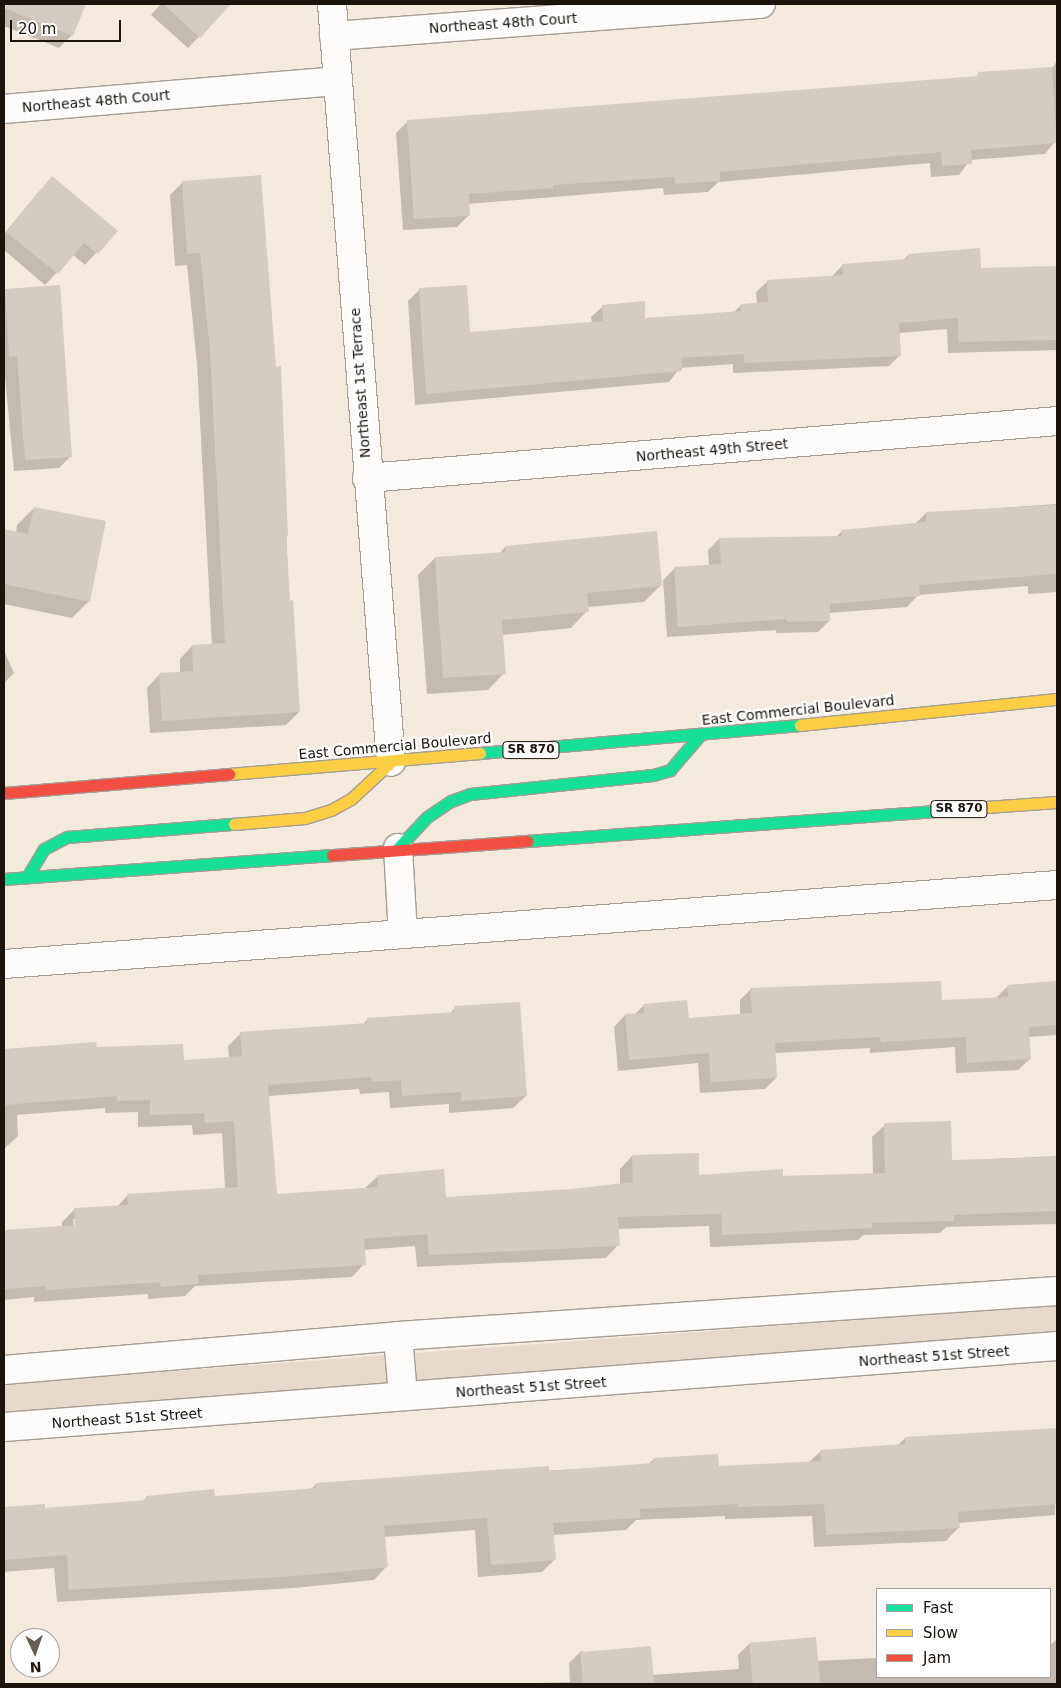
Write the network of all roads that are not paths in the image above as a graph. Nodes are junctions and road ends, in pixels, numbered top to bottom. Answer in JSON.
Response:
{"nodes":[{"id":1,"x":332,"y":4,"type":"edge"},
{"id":2,"x":761,"y":4,"type":"edge"},
{"id":3,"x":334,"y":36,"type":"junction"},
{"id":4,"x":338,"y":81,"type":"junction"},
{"id":5,"x":4,"y":109,"type":"edge"},
{"id":6,"x":1057,"y":421,"type":"edge"},
{"id":7,"x":367,"y":478,"type":"junction"},
{"id":8,"x":1057,"y":699,"type":"edge"},
{"id":9,"x":700,"y":736,"type":"junction"},
{"id":10,"x":392,"y":762,"type":"junction"},
{"id":11,"x":4,"y":793,"type":"edge"},
{"id":12,"x":1057,"y":802,"type":"edge"},
{"id":13,"x":398,"y":848,"type":"junction"},
{"id":14,"x":26,"y":877,"type":"junction"},
{"id":15,"x":4,"y":879,"type":"edge"},
{"id":16,"x":1057,"y":886,"type":"edge"},
{"id":17,"x":403,"y":934,"type":"junction"},
{"id":18,"x":4,"y":964,"type":"edge"},
{"id":19,"x":1057,"y":1291,"type":"edge"},
{"id":20,"x":398,"y":1336,"type":"junction"},
{"id":21,"x":1057,"y":1346,"type":"edge"},
{"id":22,"x":4,"y":1370,"type":"edge"},
{"id":23,"x":403,"y":1396,"type":"junction"},
{"id":24,"x":4,"y":1427,"type":"edge"}],
"edges":[{"from":1,"to":3,"type":"street","name":"Northeast 1st Terrace"},
{"from":2,"to":3,"type":"street","name":"Northeast 48th Court"},
{"from":3,"to":4,"type":"street","name":"Northeast 1st Terrace"},
{"from":4,"to":5,"type":"street","name":"Northeast 48th Court"},
{"from":4,"to":7,"type":"street","name":"Northeast 1st Terrace"},
{"from":6,"to":7,"type":"street","name":"Northeast 49th Street"},
{"from":7,"to":10,"type":"street","name":"Northeast 1st Terrace"},
{"from":8,"to":9,"type":"main road","name":"East Commercial Boulevard","number":"SR 870"},
{"from":9,"to":10,"type":"main road","name":"East Commercial Boulevard","number":"SR 870"},
{"from":9,"to":13,"type":"main road"},
{"from":10,"to":11,"type":"main road","name":"East Commercial Boulevard","number":"SR 870"},
{"from":10,"to":14,"type":"main road"},
{"from":12,"to":13,"type":"main road","number":"SR 870"},
{"from":13,"to":14,"type":"main road","number":"SR 870"},
{"from":13,"to":17,"type":"street"},
{"from":14,"to":15,"type":"main road","number":"SR 870"},
{"from":16,"to":17,"type":"street"},
{"from":17,"to":18,"type":"street"},
{"from":19,"to":20,"type":"street"},
{"from":20,"to":22,"type":"street"},
{"from":20,"to":23,"type":"street"},
{"from":21,"to":23,"type":"street","name":"Northeast 51st Street"},
{"from":23,"to":24,"type":"street","name":"Northeast 51st Street"}]}
